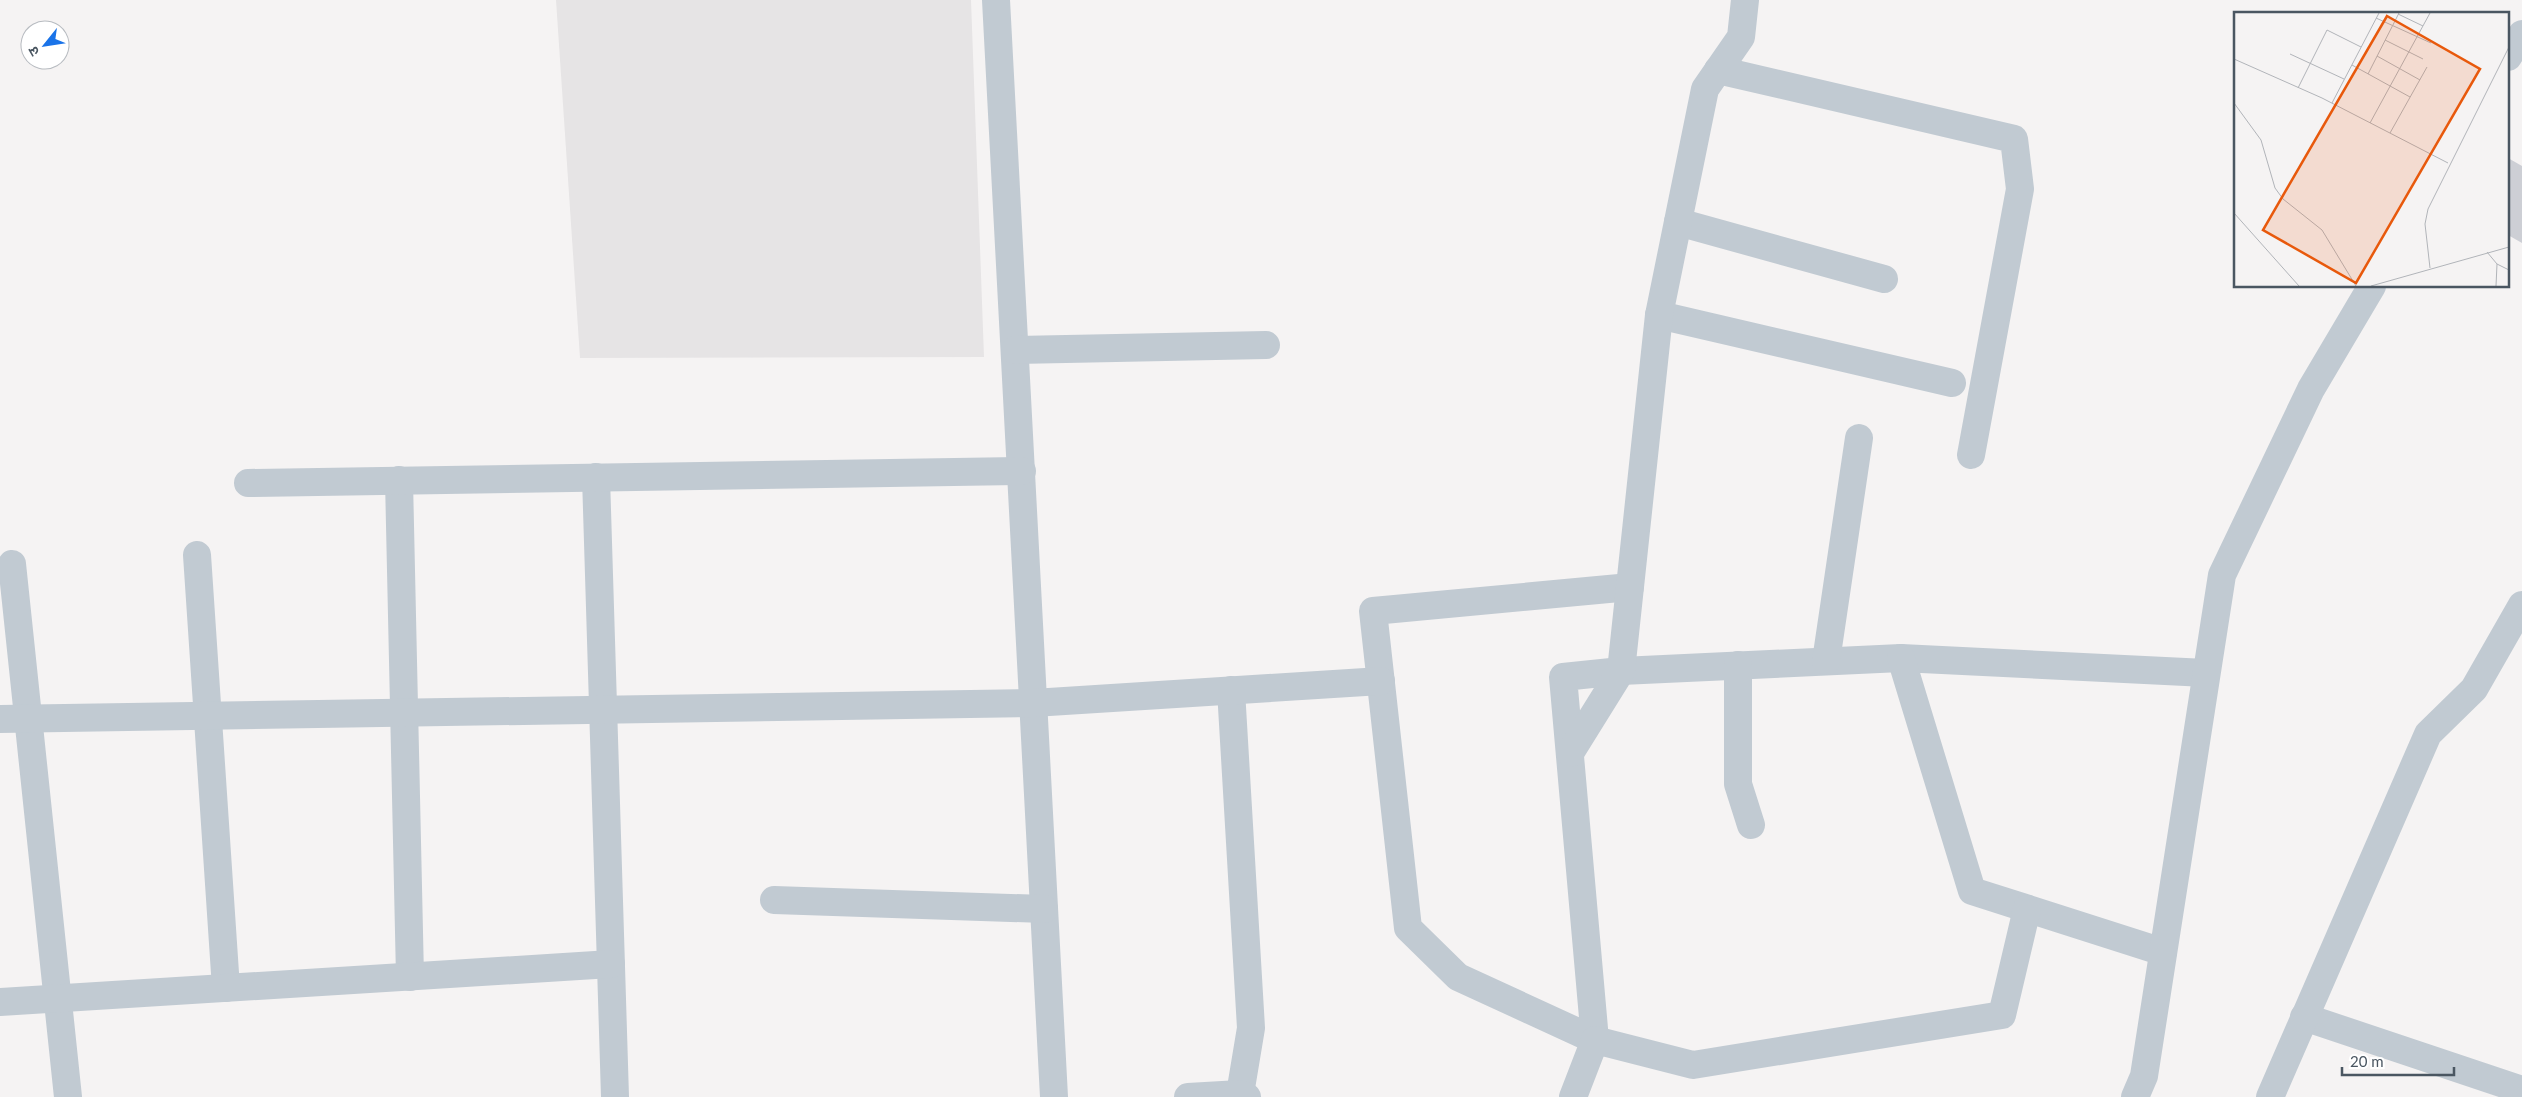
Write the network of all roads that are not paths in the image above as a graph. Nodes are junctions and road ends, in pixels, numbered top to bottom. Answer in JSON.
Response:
{"nodes":[{"id":1,"x":996,"y":0,"type":"edge"},
{"id":2,"x":1745,"y":0,"type":"edge"},
{"id":3,"x":2522,"y":34,"type":"edge"},
{"id":4,"x":2510,"y":54,"type":"edge"},
{"id":5,"x":1718,"y":70,"type":"junction"},
{"id":6,"x":1678,"y":222,"type":"junction"},
{"id":7,"x":1884,"y":279,"type":"dead end"},
{"id":8,"x":2371,"y":288,"type":"edge"},
{"id":9,"x":1659,"y":316,"type":"junction"},
{"id":10,"x":1266,"y":345,"type":"dead end"},
{"id":11,"x":1015,"y":350,"type":"junction"},
{"id":12,"x":1952,"y":383,"type":"dead end"},
{"id":13,"x":1859,"y":438,"type":"dead end"},
{"id":14,"x":1971,"y":455,"type":"dead end"},
{"id":15,"x":1022,"y":471,"type":"junction"},
{"id":16,"x":596,"y":477,"type":"junction"},
{"id":17,"x":398,"y":480,"type":"junction"},
{"id":18,"x":248,"y":483,"type":"dead end"},
{"id":19,"x":197,"y":555,"type":"dead end"},
{"id":20,"x":12,"y":564,"type":"dead end"},
{"id":21,"x":1630,"y":587,"type":"junction"},
{"id":22,"x":2522,"y":606,"type":"edge"},
{"id":23,"x":1901,"y":658,"type":"junction"},
{"id":24,"x":1826,"y":661,"type":"junction"},
{"id":25,"x":1738,"y":665,"type":"junction"},
{"id":26,"x":1621,"y":671,"type":"junction"},
{"id":27,"x":2206,"y":673,"type":"junction"},
{"id":28,"x":1381,"y":681,"type":"junction"},
{"id":29,"x":1231,"y":690,"type":"junction"},
{"id":30,"x":1033,"y":703,"type":"junction"},
{"id":31,"x":603,"y":710,"type":"junction"},
{"id":32,"x":404,"y":713,"type":"junction"},
{"id":33,"x":208,"y":716,"type":"junction"},
{"id":34,"x":29,"y":719,"type":"junction"},
{"id":35,"x":0,"y":720,"type":"edge"},
{"id":36,"x":1570,"y":752,"type":"junction"},
{"id":37,"x":1751,"y":824,"type":"dead end"},
{"id":38,"x":774,"y":900,"type":"dead end"},
{"id":39,"x":2028,"y":909,"type":"junction"},
{"id":40,"x":1044,"y":910,"type":"junction"},
{"id":41,"x":2163,"y":952,"type":"junction"},
{"id":42,"x":611,"y":964,"type":"junction"},
{"id":43,"x":410,"y":977,"type":"junction"},
{"id":44,"x":226,"y":988,"type":"junction"},
{"id":45,"x":58,"y":998,"type":"junction"},
{"id":46,"x":0,"y":1002,"type":"edge"},
{"id":47,"x":2304,"y":1017,"type":"junction"},
{"id":48,"x":1595,"y":1040,"type":"junction"},
{"id":49,"x":2522,"y":1090,"type":"edge"},
{"id":50,"x":1244,"y":1096,"type":"edge"},
{"id":51,"x":68,"y":1097,"type":"edge"},
{"id":52,"x":615,"y":1097,"type":"edge"},
{"id":53,"x":1054,"y":1097,"type":"edge"},
{"id":54,"x":1188,"y":1097,"type":"edge"},
{"id":55,"x":1573,"y":1097,"type":"edge"},
{"id":56,"x":2135,"y":1097,"type":"edge"},
{"id":57,"x":2270,"y":1097,"type":"edge"}],
"edges":[{"from":1,"to":11,"type":"street"},
{"from":2,"to":5,"type":"street"},
{"from":3,"to":4,"type":"street"},
{"from":5,"to":6,"type":"street"},
{"from":5,"to":14,"type":"street"},
{"from":6,"to":7,"type":"street"},
{"from":6,"to":9,"type":"street"},
{"from":8,"to":27,"type":"street"},
{"from":9,"to":12,"type":"street"},
{"from":9,"to":21,"type":"street"},
{"from":10,"to":11,"type":"street"},
{"from":11,"to":15,"type":"street"},
{"from":13,"to":24,"type":"street"},
{"from":15,"to":16,"type":"street"},
{"from":15,"to":30,"type":"street"},
{"from":16,"to":17,"type":"street"},
{"from":16,"to":31,"type":"street"},
{"from":17,"to":18,"type":"street"},
{"from":17,"to":32,"type":"street"},
{"from":19,"to":33,"type":"street"},
{"from":20,"to":34,"type":"street"},
{"from":21,"to":26,"type":"street"},
{"from":21,"to":28,"type":"street"},
{"from":22,"to":47,"type":"street"},
{"from":23,"to":24,"type":"street"},
{"from":23,"to":27,"type":"street"},
{"from":23,"to":39,"type":"street"},
{"from":24,"to":25,"type":"street"},
{"from":25,"to":26,"type":"street"},
{"from":25,"to":37,"type":"street"},
{"from":26,"to":36,"type":"street"},
{"from":26,"to":36,"type":"street"},
{"from":27,"to":41,"type":"street"},
{"from":28,"to":29,"type":"street"},
{"from":28,"to":48,"type":"street"},
{"from":29,"to":30,"type":"street"},
{"from":29,"to":50,"type":"street"},
{"from":30,"to":31,"type":"street"},
{"from":30,"to":40,"type":"street"},
{"from":31,"to":32,"type":"street"},
{"from":31,"to":42,"type":"street"},
{"from":32,"to":33,"type":"street"},
{"from":32,"to":43,"type":"street"},
{"from":33,"to":34,"type":"street"},
{"from":33,"to":44,"type":"street"},
{"from":34,"to":35,"type":"street"},
{"from":34,"to":45,"type":"street"},
{"from":36,"to":48,"type":"street"},
{"from":38,"to":40,"type":"street"},
{"from":39,"to":41,"type":"street"},
{"from":39,"to":48,"type":"street"},
{"from":40,"to":53,"type":"street"},
{"from":41,"to":56,"type":"street"},
{"from":42,"to":43,"type":"street"},
{"from":42,"to":52,"type":"street"},
{"from":43,"to":44,"type":"street"},
{"from":44,"to":45,"type":"street"},
{"from":45,"to":46,"type":"street"},
{"from":45,"to":51,"type":"street"},
{"from":47,"to":49,"type":"street"},
{"from":47,"to":57,"type":"street"},
{"from":48,"to":55,"type":"street"},
{"from":50,"to":54,"type":"street"}]}
